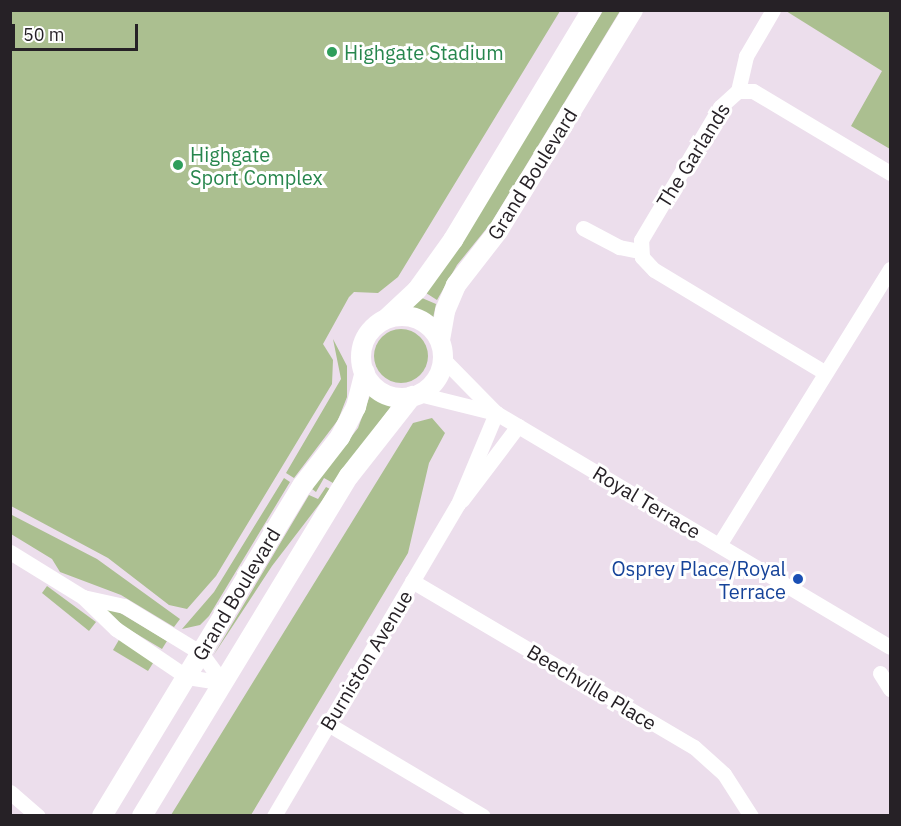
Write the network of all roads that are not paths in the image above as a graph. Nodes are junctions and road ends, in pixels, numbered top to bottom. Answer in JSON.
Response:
{"nodes":[{"id":1,"x":592,"y":10,"type":"edge"},
{"id":2,"x":633,"y":10,"type":"edge"},
{"id":3,"x":772,"y":10,"type":"edge"},
{"id":4,"x":738,"y":91,"type":"junction"},
{"id":5,"x":891,"y":172,"type":"edge"},
{"id":6,"x":583,"y":228,"type":"dead end"},
{"id":7,"x":639,"y":251,"type":"junction"},
{"id":8,"x":891,"y":268,"type":"edge"},
{"id":9,"x":387,"y":318,"type":"junction"},
{"id":10,"x":441,"y":349,"type":"junction"},
{"id":11,"x":365,"y":372,"type":"junction"},
{"id":12,"x":824,"y":372,"type":"junction"},
{"id":13,"x":416,"y":395,"type":"junction"},
{"id":14,"x":496,"y":413,"type":"junction"},
{"id":15,"x":518,"y":426,"type":"junction"},
{"id":16,"x":458,"y":504,"type":"junction"},
{"id":17,"x":719,"y":545,"type":"junction"},
{"id":18,"x":10,"y":552,"type":"edge"},
{"id":19,"x":412,"y":581,"type":"junction"},
{"id":20,"x":83,"y":597,"type":"junction"},
{"id":21,"x":891,"y":647,"type":"edge"},
{"id":22,"x":201,"y":653,"type":"junction"},
{"id":23,"x":880,"y":673,"type":"dead end"},
{"id":24,"x":187,"y":677,"type":"junction"},
{"id":25,"x":223,"y":682,"type":"junction"},
{"id":26,"x":891,"y":689,"type":"edge"},
{"id":27,"x":328,"y":724,"type":"junction"},
{"id":28,"x":10,"y":792,"type":"edge"},
{"id":29,"x":38,"y":816,"type":"edge"},
{"id":30,"x":102,"y":816,"type":"edge"},
{"id":31,"x":142,"y":816,"type":"edge"},
{"id":32,"x":274,"y":816,"type":"edge"},
{"id":33,"x":483,"y":816,"type":"edge"},
{"id":34,"x":751,"y":816,"type":"edge"}],
"edges":[{"from":1,"to":9,"type":"street","name":"Grand Boulevard"},
{"from":2,"to":10,"type":"street","name":"Grand Boulevard"},
{"from":3,"to":4,"type":"street"},
{"from":4,"to":5,"type":"street","name":"The Garlands"},
{"from":4,"to":7,"type":"street","name":"The Garlands"},
{"from":6,"to":7,"type":"street"},
{"from":7,"to":12,"type":"street"},
{"from":8,"to":12,"type":"street"},
{"from":9,"to":10,"type":"street"},
{"from":9,"to":11,"type":"street"},
{"from":10,"to":13,"type":"street"},
{"from":10,"to":14,"type":"street","name":"Royal Terrace"},
{"from":11,"to":13,"type":"street"},
{"from":11,"to":22,"type":"street","name":"Grand Boulevard"},
{"from":12,"to":17,"type":"street"},
{"from":13,"to":14,"type":"street","name":"Royal Terrace"},
{"from":13,"to":25,"type":"street","name":"Grand Boulevard"},
{"from":14,"to":15,"type":"street","name":"Royal Terrace"},
{"from":14,"to":16,"type":"street","name":"Burniston Avenue"},
{"from":15,"to":16,"type":"street","name":"Burniston Avenue"},
{"from":15,"to":17,"type":"street","name":"Royal Terrace"},
{"from":16,"to":19,"type":"street","name":"Burniston Avenue"},
{"from":17,"to":21,"type":"street","name":"Royal Terrace"},
{"from":18,"to":20,"type":"street"},
{"from":19,"to":27,"type":"street","name":"Burniston Avenue"},
{"from":19,"to":34,"type":"street","name":"Beechville Place"},
{"from":20,"to":22,"type":"street"},
{"from":20,"to":24,"type":"street"},
{"from":22,"to":24,"type":"street","name":"Grand Boulevard"},
{"from":22,"to":25,"type":"street"},
{"from":23,"to":26,"type":"street"},
{"from":24,"to":25,"type":"street"},
{"from":24,"to":30,"type":"street","name":"Grand Boulevard"},
{"from":25,"to":31,"type":"street","name":"Grand Boulevard"},
{"from":27,"to":32,"type":"street","name":"Burniston Avenue"},
{"from":27,"to":33,"type":"street"},
{"from":28,"to":29,"type":"street"}]}
